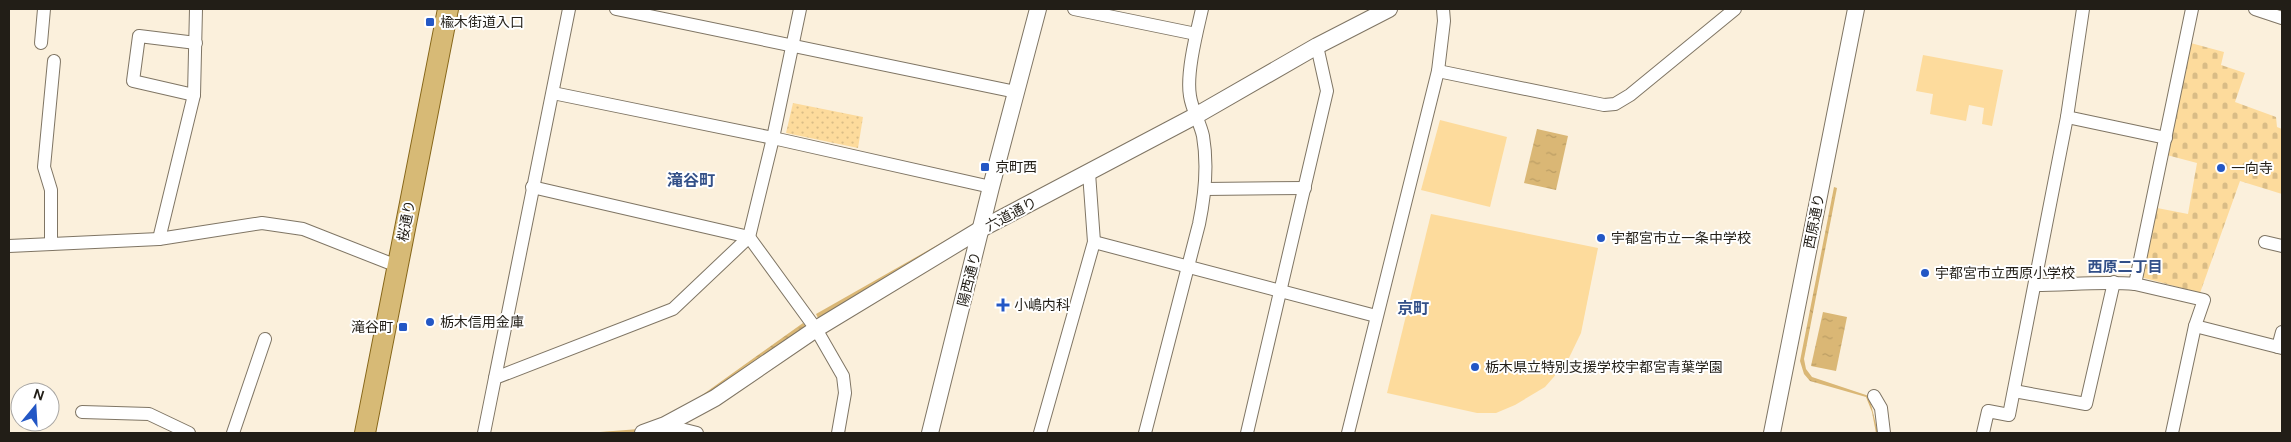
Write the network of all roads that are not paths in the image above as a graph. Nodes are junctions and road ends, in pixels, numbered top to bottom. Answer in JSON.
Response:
{"nodes":[{"id":1,"x":44,"y":9,"type":"edge"},
{"id":2,"x":196,"y":9,"type":"edge"},
{"id":3,"x":448,"y":9,"type":"edge"},
{"id":4,"x":569,"y":9,"type":"edge"},
{"id":5,"x":616,"y":9,"type":"edge"},
{"id":6,"x":800,"y":9,"type":"edge"},
{"id":7,"x":1038,"y":9,"type":"edge"},
{"id":8,"x":1074,"y":9,"type":"edge"},
{"id":9,"x":1202,"y":9,"type":"edge"},
{"id":10,"x":1389,"y":9,"type":"edge"},
{"id":11,"x":1443,"y":9,"type":"edge"},
{"id":12,"x":1735,"y":9,"type":"edge"},
{"id":13,"x":1856,"y":9,"type":"edge"},
{"id":14,"x":2083,"y":9,"type":"edge"},
{"id":15,"x":2192,"y":9,"type":"edge"},
{"id":16,"x":2260,"y":9,"type":"edge"},
{"id":17,"x":2282,"y":18,"type":"edge"},
{"id":18,"x":1196,"y":34,"type":"junction"},
{"id":19,"x":41,"y":42,"type":"dead end"},
{"id":20,"x":196,"y":44,"type":"junction"},
{"id":21,"x":793,"y":46,"type":"junction"},
{"id":22,"x":1317,"y":46,"type":"junction"},
{"id":23,"x":54,"y":62,"type":"dead end"},
{"id":24,"x":1438,"y":71,"type":"junction"},
{"id":25,"x":1016,"y":92,"type":"junction"},
{"id":26,"x":553,"y":93,"type":"junction"},
{"id":27,"x":194,"y":95,"type":"junction"},
{"id":28,"x":1197,"y":115,"type":"junction"},
{"id":29,"x":2067,"y":116,"type":"junction"},
{"id":30,"x":773,"y":138,"type":"junction"},
{"id":31,"x":2166,"y":138,"type":"junction"},
{"id":32,"x":1089,"y":173,"type":"junction"},
{"id":33,"x":532,"y":187,"type":"junction"},
{"id":34,"x":991,"y":187,"type":"junction"},
{"id":35,"x":1305,"y":188,"type":"junction"},
{"id":36,"x":1205,"y":189,"type":"junction"},
{"id":37,"x":981,"y":229,"type":"junction"},
{"id":38,"x":749,"y":237,"type":"junction"},
{"id":39,"x":159,"y":239,"type":"junction"},
{"id":40,"x":1094,"y":242,"type":"junction"},
{"id":41,"x":2266,"y":242,"type":"dead end"},
{"id":42,"x":51,"y":244,"type":"junction"},
{"id":43,"x":9,"y":246,"type":"edge"},
{"id":44,"x":2282,"y":246,"type":"edge"},
{"id":45,"x":397,"y":266,"type":"junction"},
{"id":46,"x":1189,"y":266,"type":"junction"},
{"id":47,"x":2114,"y":282,"type":"junction"},
{"id":48,"x":2135,"y":284,"type":"junction"},
{"id":49,"x":2035,"y":285,"type":"junction"},
{"id":50,"x":1280,"y":290,"type":"junction"},
{"id":51,"x":1376,"y":316,"type":"junction"},
{"id":52,"x":2196,"y":326,"type":"junction"},
{"id":53,"x":816,"y":330,"type":"junction"},
{"id":54,"x":2282,"y":332,"type":"edge"},
{"id":55,"x":265,"y":339,"type":"dead end"},
{"id":56,"x":2280,"y":348,"type":"edge"},
{"id":57,"x":495,"y":378,"type":"junction"},
{"id":58,"x":2014,"y":391,"type":"junction"},
{"id":59,"x":1874,"y":396,"type":"dead end"},
{"id":60,"x":82,"y":412,"type":"dead end"},
{"id":61,"x":664,"y":429,"type":"edge"},
{"id":62,"x":190,"y":433,"type":"edge"},
{"id":63,"x":233,"y":433,"type":"edge"},
{"id":64,"x":365,"y":433,"type":"edge"},
{"id":65,"x":484,"y":433,"type":"edge"},
{"id":66,"x":643,"y":433,"type":"edge"},
{"id":67,"x":697,"y":433,"type":"edge"},
{"id":68,"x":838,"y":433,"type":"edge"},
{"id":69,"x":930,"y":433,"type":"edge"},
{"id":70,"x":1040,"y":433,"type":"edge"},
{"id":71,"x":1145,"y":433,"type":"edge"},
{"id":72,"x":1247,"y":433,"type":"edge"},
{"id":73,"x":1348,"y":433,"type":"edge"},
{"id":74,"x":1772,"y":433,"type":"edge"},
{"id":75,"x":1884,"y":433,"type":"edge"},
{"id":76,"x":1983,"y":433,"type":"edge"},
{"id":77,"x":2172,"y":433,"type":"edge"}],
"edges":[{"from":1,"to":19,"type":"street"},
{"from":2,"to":20,"type":"street"},
{"from":3,"to":45,"type":"main road","name":"桜通り"},
{"from":4,"to":26,"type":"street"},
{"from":5,"to":21,"type":"street"},
{"from":6,"to":21,"type":"street"},
{"from":7,"to":25,"type":"street","name":"陽西通り"},
{"from":8,"to":18,"type":"street"},
{"from":9,"to":18,"type":"street"},
{"from":10,"to":22,"type":"street","name":"六道通り"},
{"from":11,"to":24,"type":"street"},
{"from":12,"to":24,"type":"street"},
{"from":13,"to":74,"type":"street","name":"西原通り"},
{"from":14,"to":29,"type":"street"},
{"from":15,"to":31,"type":"street"},
{"from":16,"to":17,"type":"street"},
{"from":18,"to":28,"type":"street"},
{"from":20,"to":27,"type":"street"},
{"from":20,"to":27,"type":"street"},
{"from":21,"to":25,"type":"street"},
{"from":21,"to":30,"type":"street"},
{"from":22,"to":28,"type":"street","name":"六道通り"},
{"from":22,"to":35,"type":"street"},
{"from":23,"to":42,"type":"street"},
{"from":24,"to":51,"type":"street"},
{"from":25,"to":34,"type":"street","name":"陽西通り"},
{"from":26,"to":30,"type":"street"},
{"from":26,"to":33,"type":"street"},
{"from":27,"to":39,"type":"street"},
{"from":28,"to":32,"type":"street","name":"六道通り"},
{"from":28,"to":36,"type":"street"},
{"from":29,"to":31,"type":"street"},
{"from":29,"to":49,"type":"street"},
{"from":30,"to":34,"type":"street"},
{"from":30,"to":38,"type":"street"},
{"from":31,"to":48,"type":"street"},
{"from":32,"to":37,"type":"street","name":"六道通り"},
{"from":32,"to":40,"type":"street"},
{"from":33,"to":38,"type":"street"},
{"from":33,"to":57,"type":"street"},
{"from":34,"to":37,"type":"street","name":"陽西通り"},
{"from":35,"to":36,"type":"street"},
{"from":35,"to":50,"type":"street"},
{"from":36,"to":46,"type":"street"},
{"from":37,"to":53,"type":"street","name":"六道通り"},
{"from":37,"to":69,"type":"street","name":"陽西通り"},
{"from":38,"to":53,"type":"street"},
{"from":38,"to":57,"type":"street"},
{"from":39,"to":42,"type":"street"},
{"from":39,"to":45,"type":"street"},
{"from":40,"to":46,"type":"street"},
{"from":40,"to":70,"type":"street"},
{"from":41,"to":44,"type":"street"},
{"from":42,"to":43,"type":"street"},
{"from":45,"to":64,"type":"main road","name":"桜通り"},
{"from":46,"to":50,"type":"street"},
{"from":46,"to":71,"type":"street"},
{"from":47,"to":48,"type":"street"},
{"from":47,"to":49,"type":"street"},
{"from":47,"to":58,"type":"street"},
{"from":48,"to":52,"type":"street"},
{"from":49,"to":58,"type":"street"},
{"from":50,"to":51,"type":"street"},
{"from":50,"to":72,"type":"street"},
{"from":51,"to":73,"type":"street"},
{"from":52,"to":56,"type":"street"},
{"from":52,"to":77,"type":"street"},
{"from":53,"to":61,"type":"street","name":"六道通り"},
{"from":53,"to":68,"type":"street"},
{"from":54,"to":56,"type":"street"},
{"from":55,"to":63,"type":"street"},
{"from":57,"to":65,"type":"street"},
{"from":58,"to":76,"type":"street"},
{"from":59,"to":75,"type":"street"},
{"from":60,"to":62,"type":"street"},
{"from":61,"to":66,"type":"street","name":"六道通り"},
{"from":61,"to":67,"type":"street"}]}
